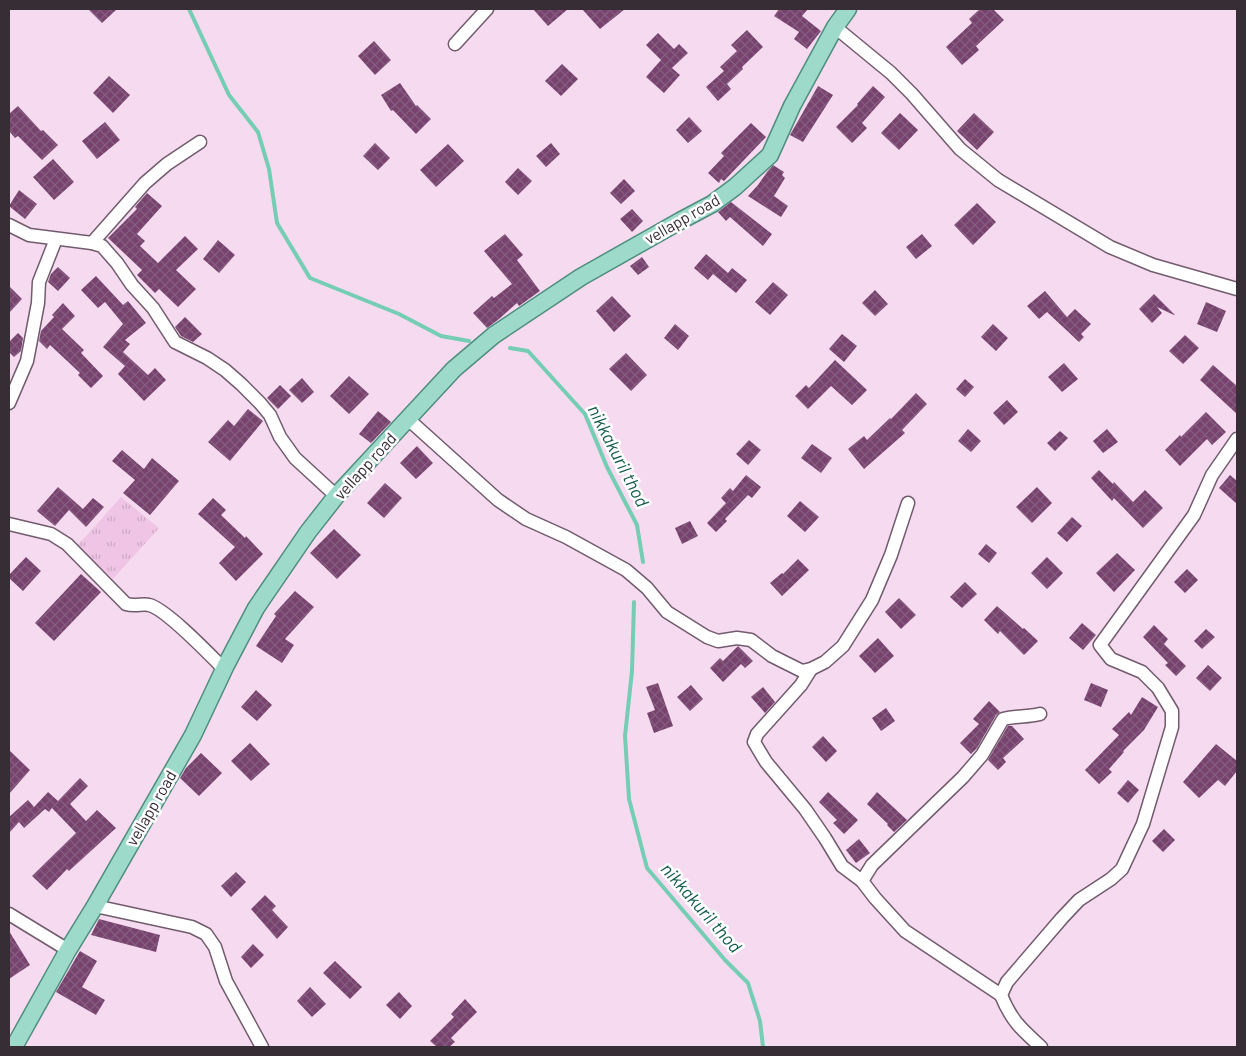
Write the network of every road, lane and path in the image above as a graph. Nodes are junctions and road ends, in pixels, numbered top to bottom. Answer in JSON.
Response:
{"nodes":[{"id":1,"x":487,"y":9,"type":"edge"},
{"id":2,"x":848,"y":9,"type":"edge"},
{"id":3,"x":834,"y":26,"type":"junction"},
{"id":4,"x":456,"y":44,"type":"dead end"},
{"id":5,"x":200,"y":142,"type":"dead end"},
{"id":6,"x":9,"y":225,"type":"edge"},
{"id":7,"x":56,"y":239,"type":"junction"},
{"id":8,"x":92,"y":243,"type":"junction"},
{"id":9,"x":1237,"y":289,"type":"edge"},
{"id":10,"x":9,"y":403,"type":"edge"},
{"id":11,"x":408,"y":419,"type":"junction"},
{"id":12,"x":1237,"y":439,"type":"edge"},
{"id":13,"x":337,"y":495,"type":"junction"},
{"id":14,"x":908,"y":503,"type":"dead end"},
{"id":15,"x":9,"y":524,"type":"edge"},
{"id":16,"x":224,"y":669,"type":"junction"},
{"id":17,"x":811,"y":669,"type":"junction"},
{"id":18,"x":1040,"y":714,"type":"dead end"},
{"id":19,"x":862,"y":881,"type":"junction"},
{"id":20,"x":95,"y":906,"type":"junction"},
{"id":21,"x":9,"y":914,"type":"edge"},
{"id":22,"x":68,"y":950,"type":"junction"},
{"id":23,"x":1001,"y":995,"type":"junction"},
{"id":24,"x":14,"y":1047,"type":"edge"},
{"id":25,"x":262,"y":1047,"type":"edge"},
{"id":26,"x":1041,"y":1047,"type":"edge"}],
"edges":[{"from":1,"to":4,"type":"street"},
{"from":2,"to":3,"type":"main road","name":"vellapp road"},
{"from":3,"to":9,"type":"street"},
{"from":3,"to":11,"type":"main road","name":"vellapp road"},
{"from":5,"to":8,"type":"street"},
{"from":6,"to":7,"type":"street"},
{"from":7,"to":8,"type":"street"},
{"from":7,"to":10,"type":"street"},
{"from":8,"to":13,"type":"street"},
{"from":11,"to":13,"type":"main road","name":"vellapp road"},
{"from":11,"to":17,"type":"street"},
{"from":12,"to":23,"type":"street"},
{"from":13,"to":16,"type":"main road","name":"vellapp road"},
{"from":14,"to":17,"type":"street"},
{"from":15,"to":16,"type":"street"},
{"from":16,"to":20,"type":"main road","name":"vellapp road"},
{"from":17,"to":19,"type":"street"},
{"from":18,"to":19,"type":"street"},
{"from":19,"to":23,"type":"street"},
{"from":20,"to":22,"type":"main road","name":"vellapp road"},
{"from":20,"to":25,"type":"street"},
{"from":21,"to":22,"type":"street"},
{"from":22,"to":24,"type":"main road","name":"vellapp road"},
{"from":23,"to":26,"type":"street"}]}
